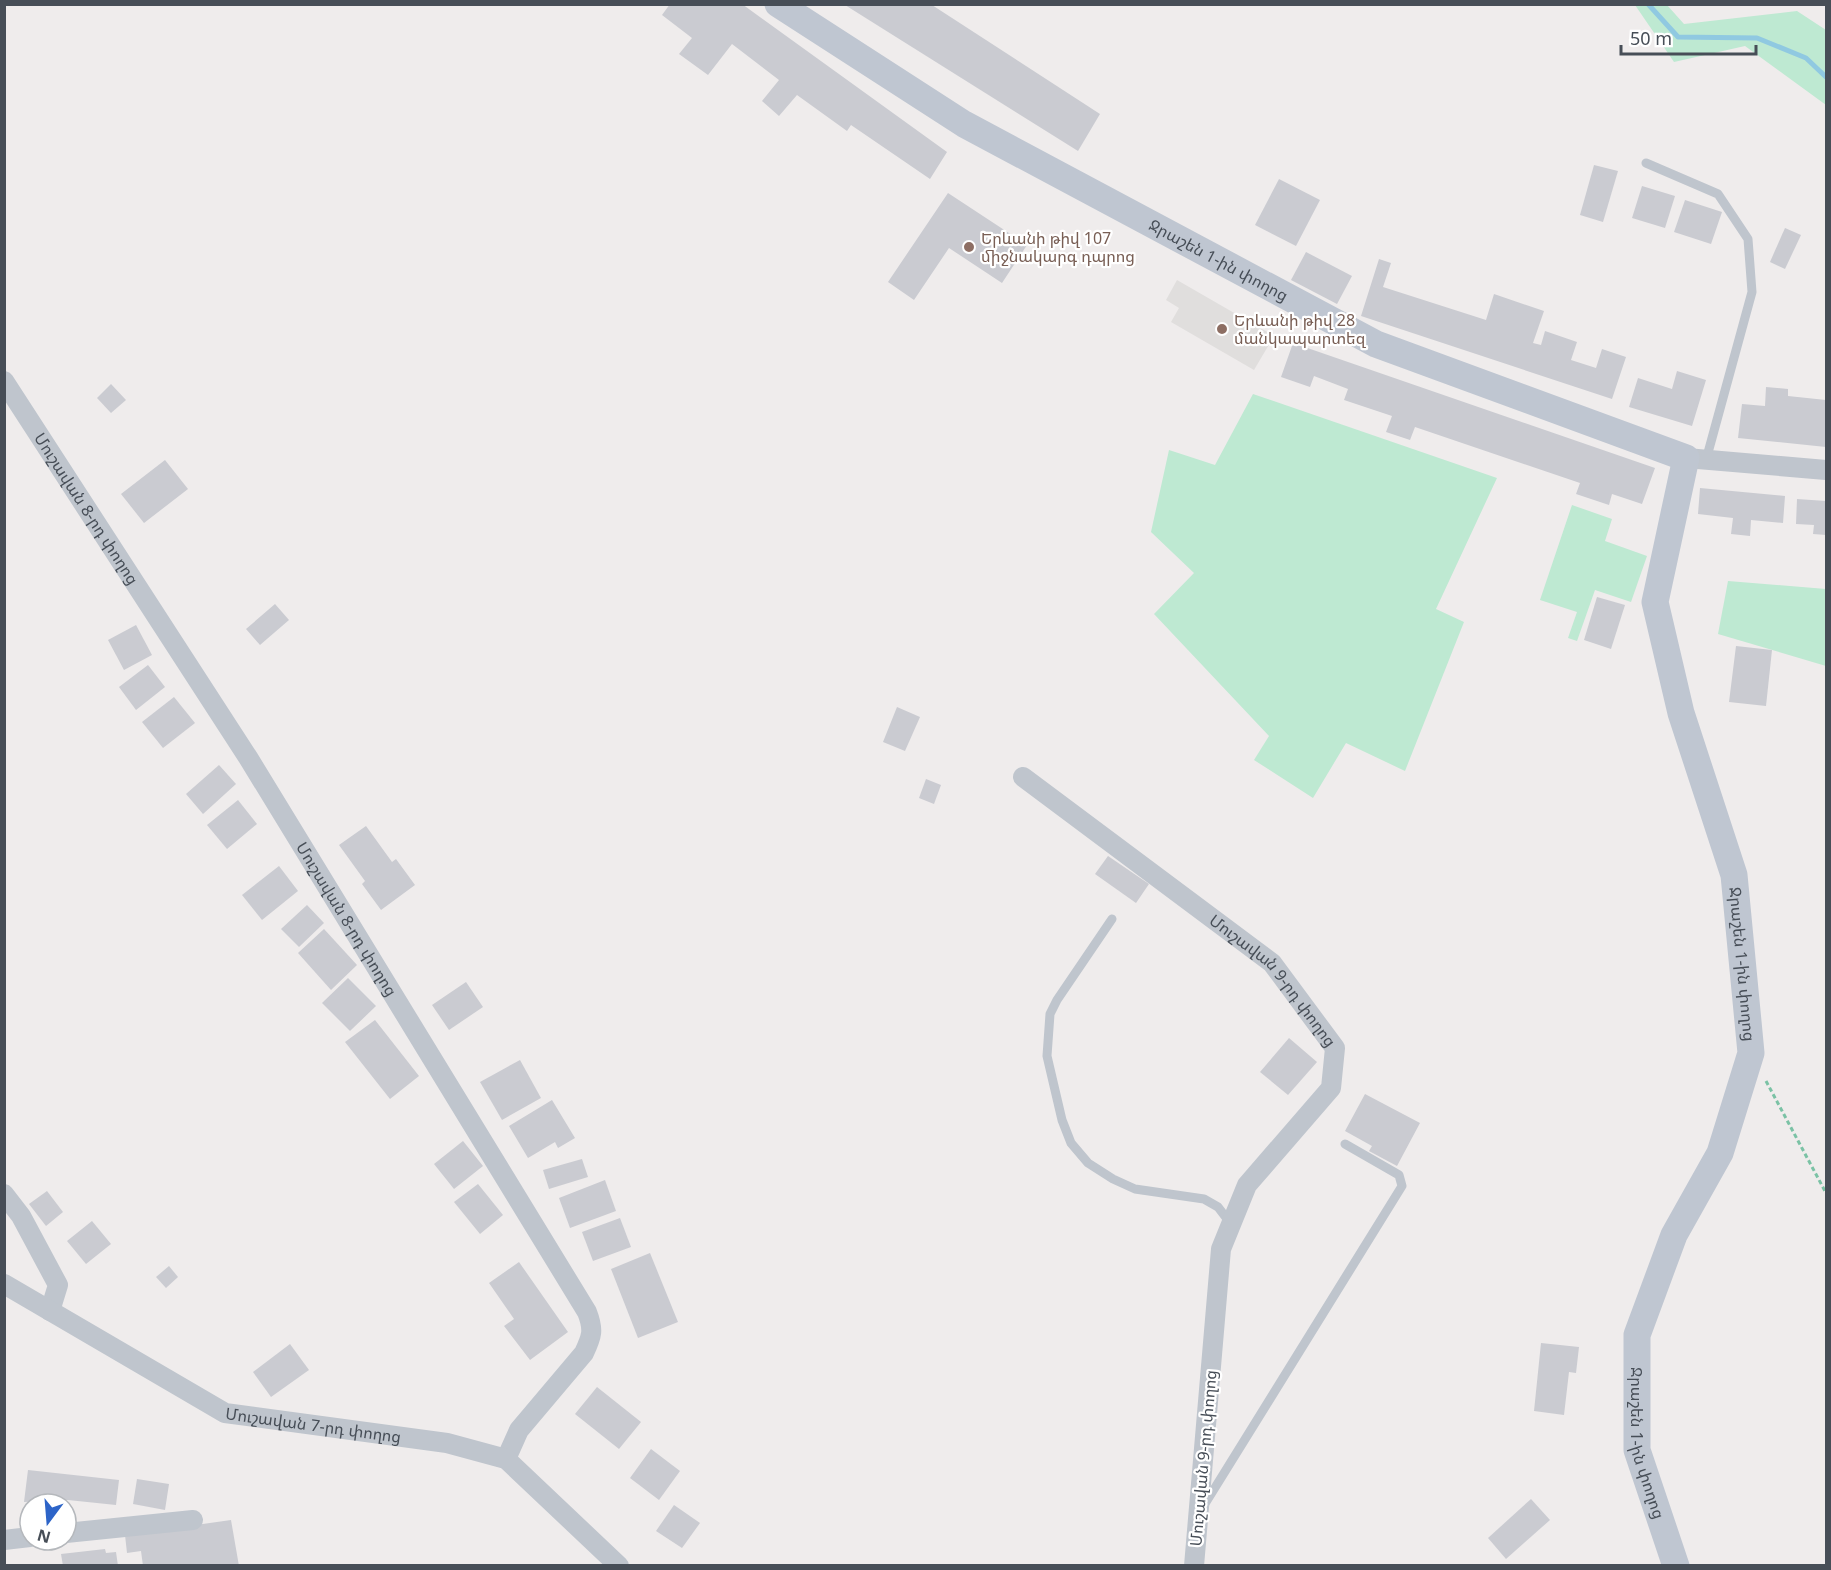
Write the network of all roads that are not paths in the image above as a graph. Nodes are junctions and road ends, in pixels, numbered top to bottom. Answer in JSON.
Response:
{"nodes":[{"id":1,"x":778,"y":4,"type":"edge"},
{"id":2,"x":1646,"y":163,"type":"dead end"},
{"id":3,"x":4,"y":381,"type":"edge"},
{"id":4,"x":1696,"y":459,"type":"junction"},
{"id":5,"x":1827,"y":470,"type":"edge"},
{"id":6,"x":1023,"y":777,"type":"dead end"},
{"id":7,"x":1112,"y":919,"type":"dead end"},
{"id":8,"x":1345,"y":1144,"type":"dead end"},
{"id":9,"x":4,"y":1194,"type":"edge"},
{"id":10,"x":1231,"y":1224,"type":"junction"},
{"id":11,"x":4,"y":1284,"type":"edge"},
{"id":12,"x":50,"y":1311,"type":"junction"},
{"id":13,"x":506,"y":1459,"type":"junction"},
{"id":14,"x":1199,"y":1514,"type":"junction"},
{"id":15,"x":193,"y":1520,"type":"dead end"},
{"id":16,"x":78,"y":1532,"type":"edge"},
{"id":17,"x":619,"y":1566,"type":"edge"},
{"id":18,"x":1194,"y":1566,"type":"edge"},
{"id":19,"x":1676,"y":1566,"type":"edge"}],
"edges":[{"from":1,"to":4,"type":"street","name":"Ջրաշեն 1-ին փողոց"},
{"from":2,"to":4,"type":"lane"},
{"from":3,"to":13,"type":"street","name":"Մուշավան 8-րդ փողոց"},
{"from":4,"to":5,"type":"street","name":"Ջրաշեն 1-ին փողոց"},
{"from":4,"to":19,"type":"street","name":"Ջրաշեն 1-ին փողոց"},
{"from":6,"to":10,"type":"street","name":"Մուշավան 9-րդ փողոց"},
{"from":7,"to":10,"type":"lane"},
{"from":8,"to":14,"type":"lane"},
{"from":9,"to":12,"type":"street"},
{"from":10,"to":14,"type":"street","name":"Մուշավան 9-րդ փողոց"},
{"from":11,"to":12,"type":"street","name":"Մուշավան 7-րդ փողոց"},
{"from":12,"to":13,"type":"street","name":"Մուշավան 7-րդ փողոց"},
{"from":13,"to":17,"type":"street","name":"Մուշավան 7-րդ փողոց"},
{"from":14,"to":18,"type":"street","name":"Մուշավան 9-րդ փողոց"},
{"from":15,"to":16,"type":"street"}]}
